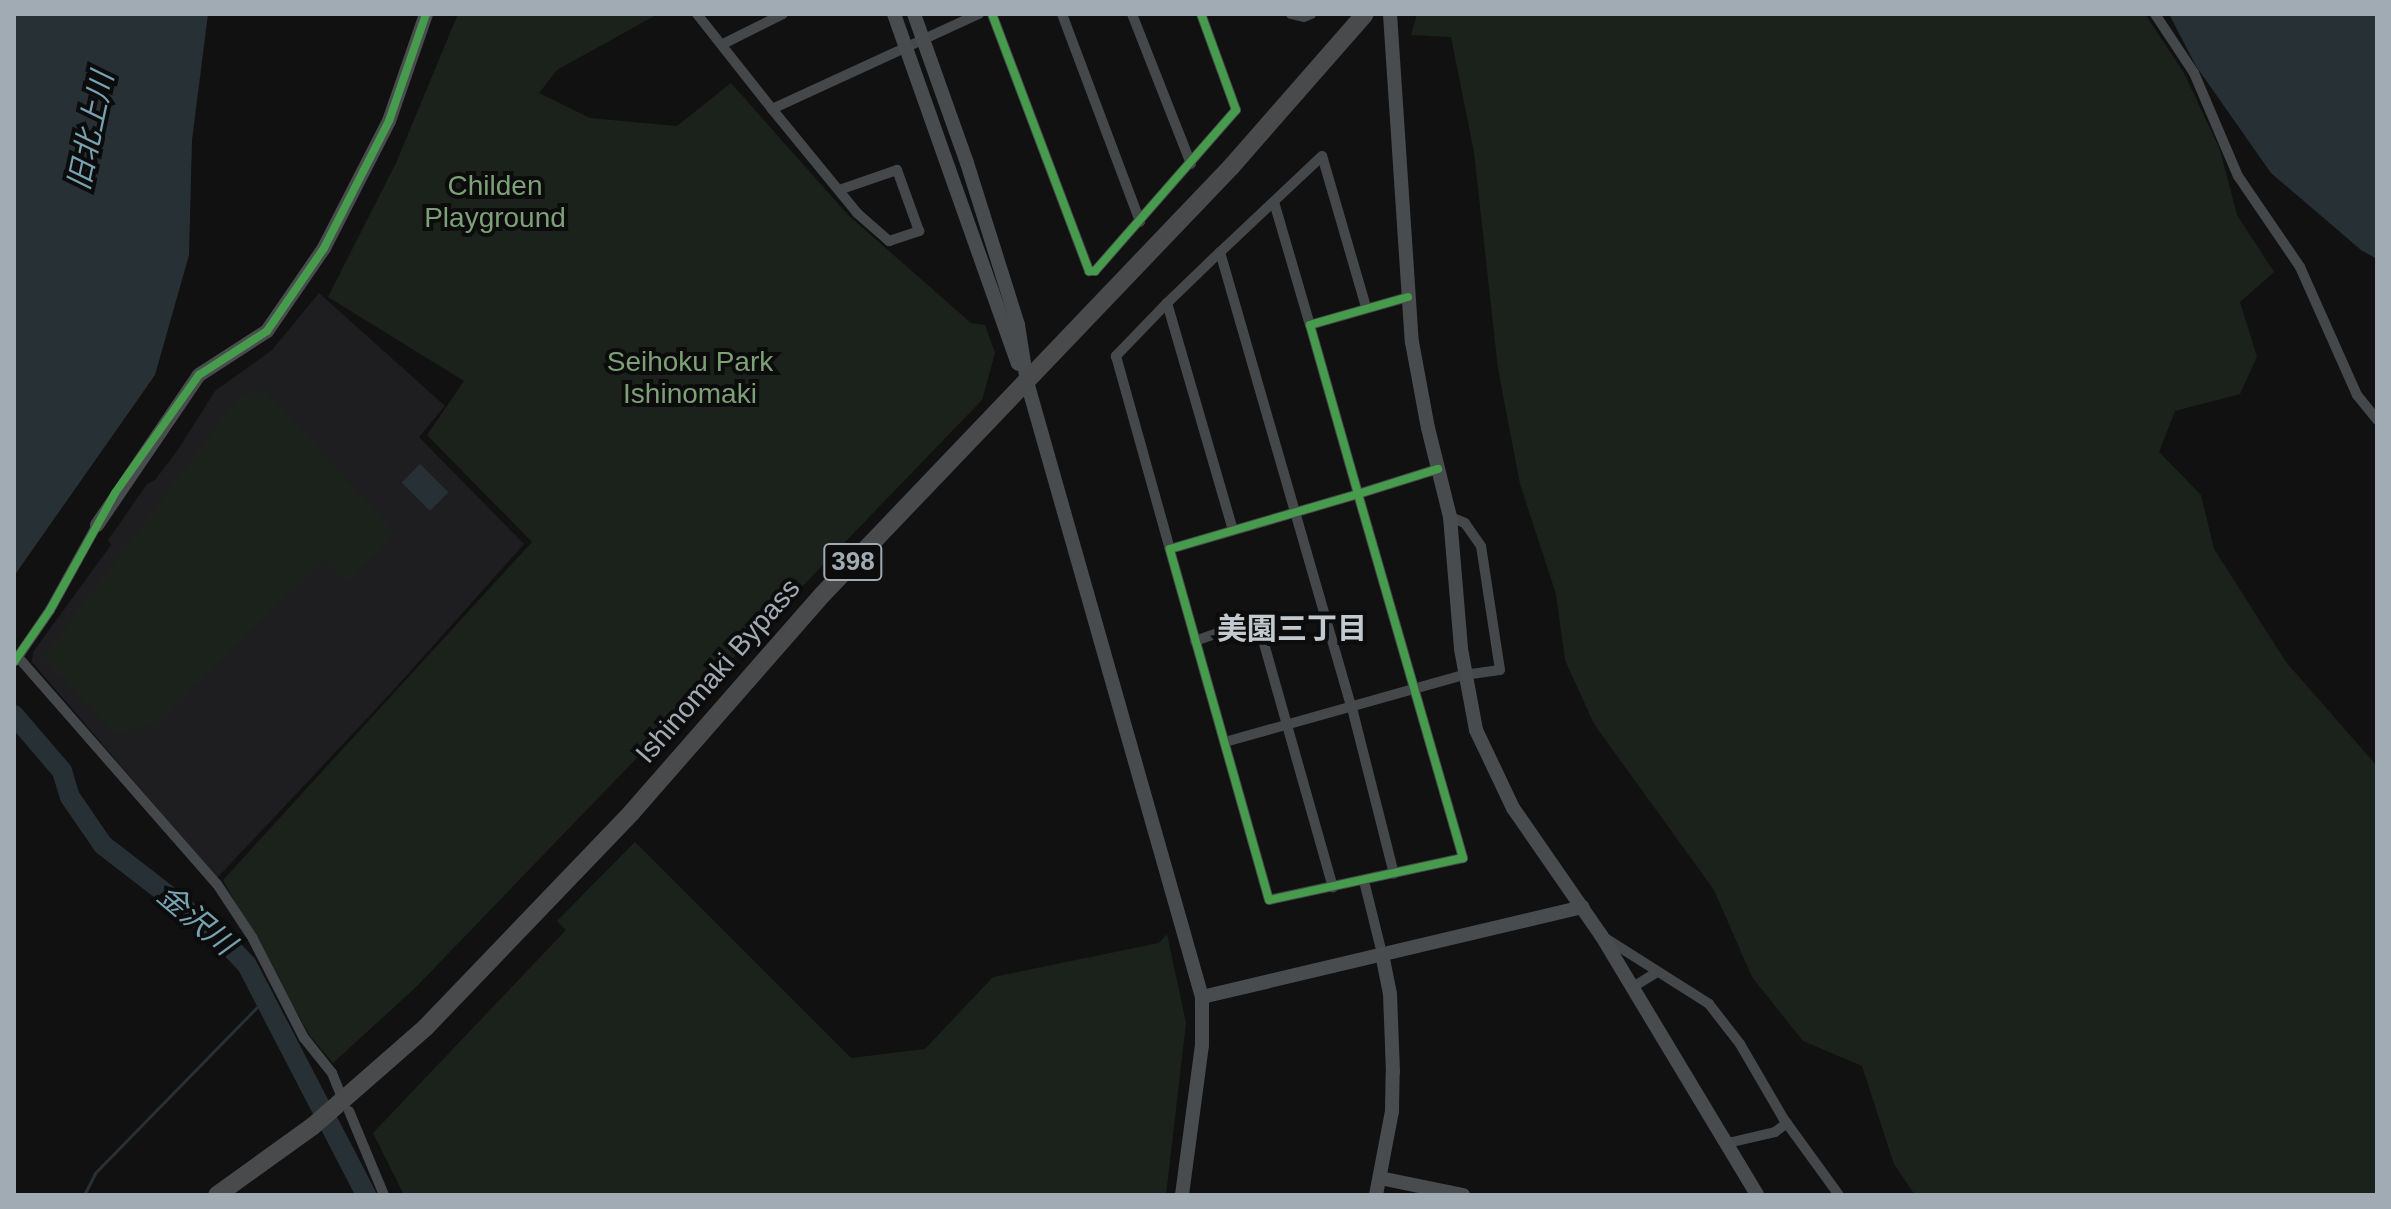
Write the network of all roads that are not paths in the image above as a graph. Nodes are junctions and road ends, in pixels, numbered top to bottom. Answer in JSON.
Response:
{"nodes":[{"id":1,"x":426,"y":14,"type":"edge"},
{"id":2,"x":697,"y":14,"type":"edge"},
{"id":3,"x":783,"y":14,"type":"edge"},
{"id":4,"x":894,"y":14,"type":"edge"},
{"id":5,"x":914,"y":14,"type":"edge"},
{"id":6,"x":979,"y":14,"type":"edge"},
{"id":7,"x":992,"y":14,"type":"edge"},
{"id":8,"x":1062,"y":14,"type":"edge"},
{"id":9,"x":1132,"y":14,"type":"edge"},
{"id":10,"x":1201,"y":14,"type":"edge"},
{"id":11,"x":1291,"y":14,"type":"edge"},
{"id":12,"x":1311,"y":14,"type":"edge"},
{"id":13,"x":1365,"y":14,"type":"edge"},
{"id":14,"x":1390,"y":14,"type":"edge"},
{"id":15,"x":2155,"y":14,"type":"edge"},
{"id":16,"x":923,"y":38,"type":"junction"},
{"id":17,"x":723,"y":44,"type":"junction"},
{"id":18,"x":906,"y":47,"type":"junction"},
{"id":19,"x":772,"y":109,"type":"junction"},
{"id":20,"x":1191,"y":164,"type":"junction"},
{"id":21,"x":839,"y":190,"type":"junction"},
{"id":22,"x":1274,"y":202,"type":"junction"},
{"id":23,"x":1140,"y":222,"type":"junction"},
{"id":24,"x":1220,"y":252,"type":"junction"},
{"id":25,"x":1408,"y":297,"type":"junction"},
{"id":26,"x":1167,"y":303,"type":"junction"},
{"id":27,"x":1366,"y":307,"type":"junction"},
{"id":28,"x":1310,"y":325,"type":"junction"},
{"id":29,"x":1027,"y":382,"type":"junction"},
{"id":30,"x":2377,"y":420,"type":"edge"},
{"id":31,"x":1438,"y":469,"type":"junction"},
{"id":32,"x":1358,"y":494,"type":"junction"},
{"id":33,"x":1295,"y":513,"type":"junction"},
{"id":34,"x":1450,"y":517,"type":"junction"},
{"id":35,"x":97,"y":525,"type":"joint"},
{"id":36,"x":1233,"y":530,"type":"junction"},
{"id":37,"x":1170,"y":549,"type":"junction"},
{"id":38,"x":1195,"y":641,"type":"junction"},
{"id":39,"x":16,"y":660,"type":"edge"},
{"id":40,"x":1464,"y":675,"type":"junction"},
{"id":41,"x":1414,"y":690,"type":"junction"},
{"id":42,"x":1352,"y":708,"type":"junction"},
{"id":43,"x":1289,"y":725,"type":"junction"},
{"id":44,"x":1225,"y":742,"type":"junction"},
{"id":45,"x":1394,"y":874,"type":"junction"},
{"id":46,"x":1364,"y":881,"type":"junction"},
{"id":47,"x":1333,"y":887,"type":"junction"},
{"id":48,"x":1582,"y":907,"type":"junction"},
{"id":49,"x":1601,"y":935,"type":"junction"},
{"id":50,"x":1382,"y":954,"type":"junction"},
{"id":51,"x":1657,"y":972,"type":"junction"},
{"id":52,"x":1633,"y":987,"type":"junction"},
{"id":53,"x":1202,"y":997,"type":"junction"},
{"id":54,"x":343,"y":1105,"type":"junction"},
{"id":55,"x":1787,"y":1123,"type":"junction"},
{"id":56,"x":1728,"y":1143,"type":"junction"},
{"id":57,"x":1380,"y":1178,"type":"junction"},
{"id":58,"x":217,"y":1195,"type":"edge"},
{"id":59,"x":384,"y":1195,"type":"edge"},
{"id":60,"x":1182,"y":1195,"type":"edge"},
{"id":61,"x":1376,"y":1195,"type":"edge"},
{"id":62,"x":1463,"y":1195,"type":"edge"},
{"id":63,"x":1757,"y":1195,"type":"edge"},
{"id":64,"x":1839,"y":1195,"type":"edge"}],
"edges":[{"from":1,"to":35,"type":"street"},
{"from":2,"to":17,"type":"street"},
{"from":3,"to":17,"type":"street"},
{"from":4,"to":18,"type":"street"},
{"from":5,"to":16,"type":"street"},
{"from":6,"to":16,"type":"street"},
{"from":7,"to":23,"type":"street"},
{"from":8,"to":23,"type":"street"},
{"from":9,"to":20,"type":"street"},
{"from":10,"to":20,"type":"street"},
{"from":11,"to":12,"type":"street"},
{"from":13,"to":29,"type":"highway","name":"Ishinomaki Bypass","number":"398"},
{"from":14,"to":25,"type":"street"},
{"from":15,"to":30,"type":"street"},
{"from":16,"to":18,"type":"street"},
{"from":16,"to":29,"type":"street"},
{"from":17,"to":19,"type":"street"},
{"from":18,"to":19,"type":"street"},
{"from":18,"to":29,"type":"street"},
{"from":19,"to":21,"type":"street"},
{"from":20,"to":23,"type":"street"},
{"from":21,"to":21,"type":"street"},
{"from":22,"to":24,"type":"street"},
{"from":22,"to":27,"type":"street"},
{"from":22,"to":28,"type":"street"},
{"from":24,"to":26,"type":"street"},
{"from":24,"to":33,"type":"street"},
{"from":25,"to":27,"type":"street"},
{"from":25,"to":31,"type":"street"},
{"from":26,"to":36,"type":"street"},
{"from":26,"to":37,"type":"street"},
{"from":27,"to":28,"type":"street"},
{"from":28,"to":32,"type":"street"},
{"from":29,"to":53,"type":"street"},
{"from":29,"to":54,"type":"highway","name":"Ishinomaki Bypass","number":"398"},
{"from":31,"to":32,"type":"street"},
{"from":31,"to":34,"type":"street"},
{"from":32,"to":33,"type":"street"},
{"from":32,"to":41,"type":"street"},
{"from":33,"to":36,"type":"street"},
{"from":33,"to":42,"type":"street"},
{"from":34,"to":40,"type":"street"},
{"from":34,"to":40,"type":"street"},
{"from":35,"to":39,"type":"street"},
{"from":36,"to":37,"type":"street"},
{"from":37,"to":38,"type":"street"},
{"from":38,"to":43,"type":"street"},
{"from":38,"to":44,"type":"street"},
{"from":39,"to":54,"type":"street"},
{"from":40,"to":41,"type":"street"},
{"from":40,"to":48,"type":"street"},
{"from":41,"to":42,"type":"street"},
{"from":41,"to":45,"type":"street"},
{"from":42,"to":43,"type":"street"},
{"from":42,"to":45,"type":"street"},
{"from":43,"to":44,"type":"street"},
{"from":43,"to":47,"type":"street"},
{"from":44,"to":47,"type":"street"},
{"from":45,"to":46,"type":"street"},
{"from":46,"to":47,"type":"street"},
{"from":46,"to":50,"type":"street"},
{"from":48,"to":49,"type":"street"},
{"from":48,"to":50,"type":"street"},
{"from":49,"to":51,"type":"street"},
{"from":49,"to":52,"type":"street"},
{"from":50,"to":53,"type":"street"},
{"from":50,"to":57,"type":"street"},
{"from":51,"to":52,"type":"street"},
{"from":51,"to":55,"type":"street"},
{"from":52,"to":56,"type":"street"},
{"from":53,"to":60,"type":"street"},
{"from":54,"to":58,"type":"highway","name":"Ishinomaki Bypass","number":"398"},
{"from":54,"to":59,"type":"street"},
{"from":55,"to":56,"type":"street"},
{"from":55,"to":64,"type":"street"},
{"from":56,"to":63,"type":"street"},
{"from":57,"to":61,"type":"street"},
{"from":57,"to":62,"type":"street"}]}
